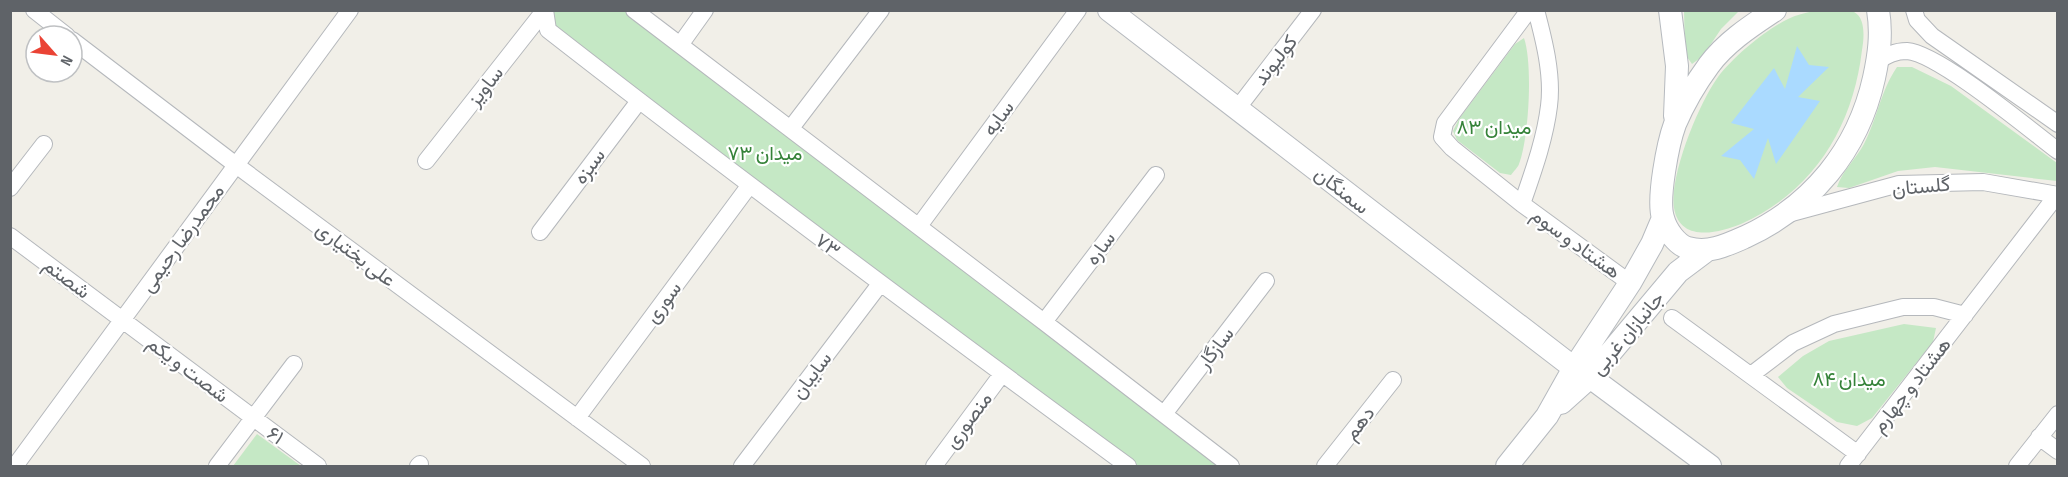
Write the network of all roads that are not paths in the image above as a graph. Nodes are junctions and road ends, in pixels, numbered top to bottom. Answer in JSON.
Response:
{"nodes":[{"id":1,"x":34,"y":10,"type":"edge"},
{"id":2,"x":350,"y":10,"type":"edge"},
{"id":3,"x":634,"y":10,"type":"edge"},
{"id":4,"x":705,"y":10,"type":"edge"},
{"id":5,"x":881,"y":10,"type":"edge"},
{"id":6,"x":1078,"y":10,"type":"edge"},
{"id":7,"x":1109,"y":10,"type":"edge"},
{"id":8,"x":1312,"y":10,"type":"edge"},
{"id":9,"x":1529,"y":10,"type":"edge"},
{"id":10,"x":1536,"y":10,"type":"edge"},
{"id":11,"x":1670,"y":10,"type":"edge"},
{"id":12,"x":1774,"y":10,"type":"edge"},
{"id":13,"x":1914,"y":10,"type":"edge"},
{"id":14,"x":545,"y":11,"type":"edge"},
{"id":15,"x":1878,"y":11,"type":"edge"},
{"id":16,"x":52,"y":24,"type":"edge"},
{"id":17,"x":680,"y":45,"type":"junction"},
{"id":18,"x":84,"y":49,"type":"edge"},
{"id":19,"x":1877,"y":62,"type":"junction"},
{"id":20,"x":639,"y":101,"type":"junction"},
{"id":21,"x":1237,"y":109,"type":"junction"},
{"id":22,"x":2058,"y":124,"type":"edge"},
{"id":23,"x":1674,"y":127,"type":"junction"},
{"id":24,"x":791,"y":128,"type":"junction"},
{"id":25,"x":44,"y":144,"type":"dead end"},
{"id":26,"x":2058,"y":151,"type":"edge"},
{"id":27,"x":426,"y":161,"type":"dead end"},
{"id":28,"x":236,"y":165,"type":"junction"},
{"id":29,"x":1156,"y":175,"type":"dead end"},
{"id":30,"x":749,"y":186,"type":"junction"},
{"id":31,"x":10,"y":189,"type":"edge"},
{"id":32,"x":2057,"y":195,"type":"edge"},
{"id":33,"x":1522,"y":204,"type":"junction"},
{"id":34,"x":1787,"y":214,"type":"junction"},
{"id":35,"x":1663,"y":218,"type":"junction"},
{"id":36,"x":919,"y":226,"type":"junction"},
{"id":37,"x":540,"y":231,"type":"dead end"},
{"id":38,"x":10,"y":236,"type":"edge"},
{"id":39,"x":1706,"y":251,"type":"junction"},
{"id":40,"x":1266,"y":280,"type":"dead end"},
{"id":41,"x":1630,"y":283,"type":"junction"},
{"id":42,"x":880,"y":284,"type":"junction"},
{"id":43,"x":1965,"y":315,"type":"junction"},
{"id":44,"x":1672,"y":318,"type":"dead end"},
{"id":45,"x":123,"y":320,"type":"junction"},
{"id":46,"x":1044,"y":321,"type":"junction"},
{"id":47,"x":294,"y":364,"type":"dead end"},
{"id":48,"x":1582,"y":373,"type":"junction"},
{"id":49,"x":1002,"y":374,"type":"junction"},
{"id":50,"x":1751,"y":375,"type":"junction"},
{"id":51,"x":1393,"y":380,"type":"dead end"},
{"id":52,"x":1164,"y":414,"type":"junction"},
{"id":53,"x":2058,"y":414,"type":"edge"},
{"id":54,"x":253,"y":418,"type":"junction"},
{"id":55,"x":577,"y":418,"type":"junction"},
{"id":56,"x":2039,"y":437,"type":"junction"},
{"id":57,"x":2058,"y":451,"type":"edge"},
{"id":58,"x":1853,"y":460,"type":"edge"},
{"id":59,"x":637,"y":465,"type":"edge"},
{"id":60,"x":15,"y":466,"type":"edge"},
{"id":61,"x":217,"y":466,"type":"edge"},
{"id":62,"x":318,"y":466,"type":"edge"},
{"id":63,"x":742,"y":466,"type":"edge"},
{"id":64,"x":934,"y":466,"type":"edge"},
{"id":65,"x":1126,"y":466,"type":"edge"},
{"id":66,"x":1231,"y":466,"type":"edge"},
{"id":67,"x":1325,"y":466,"type":"edge"},
{"id":68,"x":1507,"y":466,"type":"edge"},
{"id":69,"x":1710,"y":466,"type":"edge"},
{"id":70,"x":2017,"y":466,"type":"edge"}],
"edges":[{"from":1,"to":16,"type":"street"},
{"from":2,"to":28,"type":"street","name":"محمدرضا رحیمی"},
{"from":3,"to":17,"type":"street"},
{"from":4,"to":17,"type":"street"},
{"from":5,"to":24,"type":"street"},
{"from":6,"to":36,"type":"street","name":"سایه"},
{"from":7,"to":21,"type":"main road","name":"سمنگان"},
{"from":8,"to":21,"type":"street","name":"کولیوند"},
{"from":9,"to":33,"type":"street","name":"هشتاد و سوم"},
{"from":10,"to":33,"type":"street","name":"هشتاد و سوم"},
{"from":11,"to":23,"type":"main road"},
{"from":12,"to":23,"type":"main road"},
{"from":13,"to":22,"type":"street"},
{"from":14,"to":20,"type":"street","name":"۷۳"},
{"from":14,"to":27,"type":"street","name":"ساویز"},
{"from":15,"to":19,"type":"main road","name":"جانبازان غربی"},
{"from":17,"to":24,"type":"street"},
{"from":18,"to":28,"type":"street","name":"علی بختیاری"},
{"from":19,"to":26,"type":"street"},
{"from":19,"to":34,"type":"main road","name":"جانبازان غربی"},
{"from":20,"to":30,"type":"street","name":"۷۳"},
{"from":20,"to":37,"type":"street","name":"سبزه"},
{"from":21,"to":48,"type":"main road","name":"سمنگان"},
{"from":23,"to":35,"type":"main road"},
{"from":24,"to":36,"type":"street"},
{"from":25,"to":31,"type":"street"},
{"from":28,"to":45,"type":"street","name":"محمدرضا رحیمی"},
{"from":28,"to":55,"type":"street","name":"علی بختیاری"},
{"from":29,"to":46,"type":"street","name":"ساره"},
{"from":30,"to":42,"type":"street","name":"۷۳"},
{"from":30,"to":55,"type":"street","name":"سوری"},
{"from":32,"to":34,"type":"street","name":"گلستان"},
{"from":32,"to":43,"type":"street","name":"هشتاد و چهارم"},
{"from":33,"to":41,"type":"street","name":"هشتاد و سوم"},
{"from":34,"to":39,"type":"main road","name":"جانبازان غربی"},
{"from":35,"to":39,"type":"main road"},
{"from":35,"to":41,"type":"main road","name":"جانبازان غربی"},
{"from":36,"to":46,"type":"street"},
{"from":38,"to":45,"type":"street","name":"شصتم"},
{"from":39,"to":48,"type":"main road","name":"جانبازان غربی"},
{"from":40,"to":52,"type":"street","name":"سازگار"},
{"from":41,"to":48,"type":"main road","name":"جانبازان غربی"},
{"from":42,"to":49,"type":"street","name":"۷۳"},
{"from":42,"to":63,"type":"street","name":"سایبان"},
{"from":43,"to":50,"type":"street","name":"هشتاد و چهارم"},
{"from":43,"to":58,"type":"street","name":"هشتاد و چهارم"},
{"from":44,"to":50,"type":"street","name":"هشتاد و چهارم"},
{"from":45,"to":54,"type":"street","name":"شصت و یکم"},
{"from":45,"to":60,"type":"street","name":"محمدرضا رحیمی"},
{"from":46,"to":52,"type":"street"},
{"from":47,"to":54,"type":"street"},
{"from":48,"to":68,"type":"main road","name":"جانبازان غربی"},
{"from":48,"to":69,"type":"main road","name":"سمنگان"},
{"from":49,"to":64,"type":"street","name":"منصوری"},
{"from":49,"to":65,"type":"street","name":"۷۳"},
{"from":50,"to":58,"type":"street","name":"هشتاد و چهارم"},
{"from":51,"to":67,"type":"street","name":"دهم"},
{"from":52,"to":66,"type":"street"},
{"from":53,"to":56,"type":"street"},
{"from":54,"to":61,"type":"street","name":"۶۱"},
{"from":54,"to":62,"type":"street","name":"۶۱"},
{"from":55,"to":59,"type":"street","name":"علی بختیاری"},
{"from":56,"to":57,"type":"street"},
{"from":56,"to":70,"type":"street"}]}
